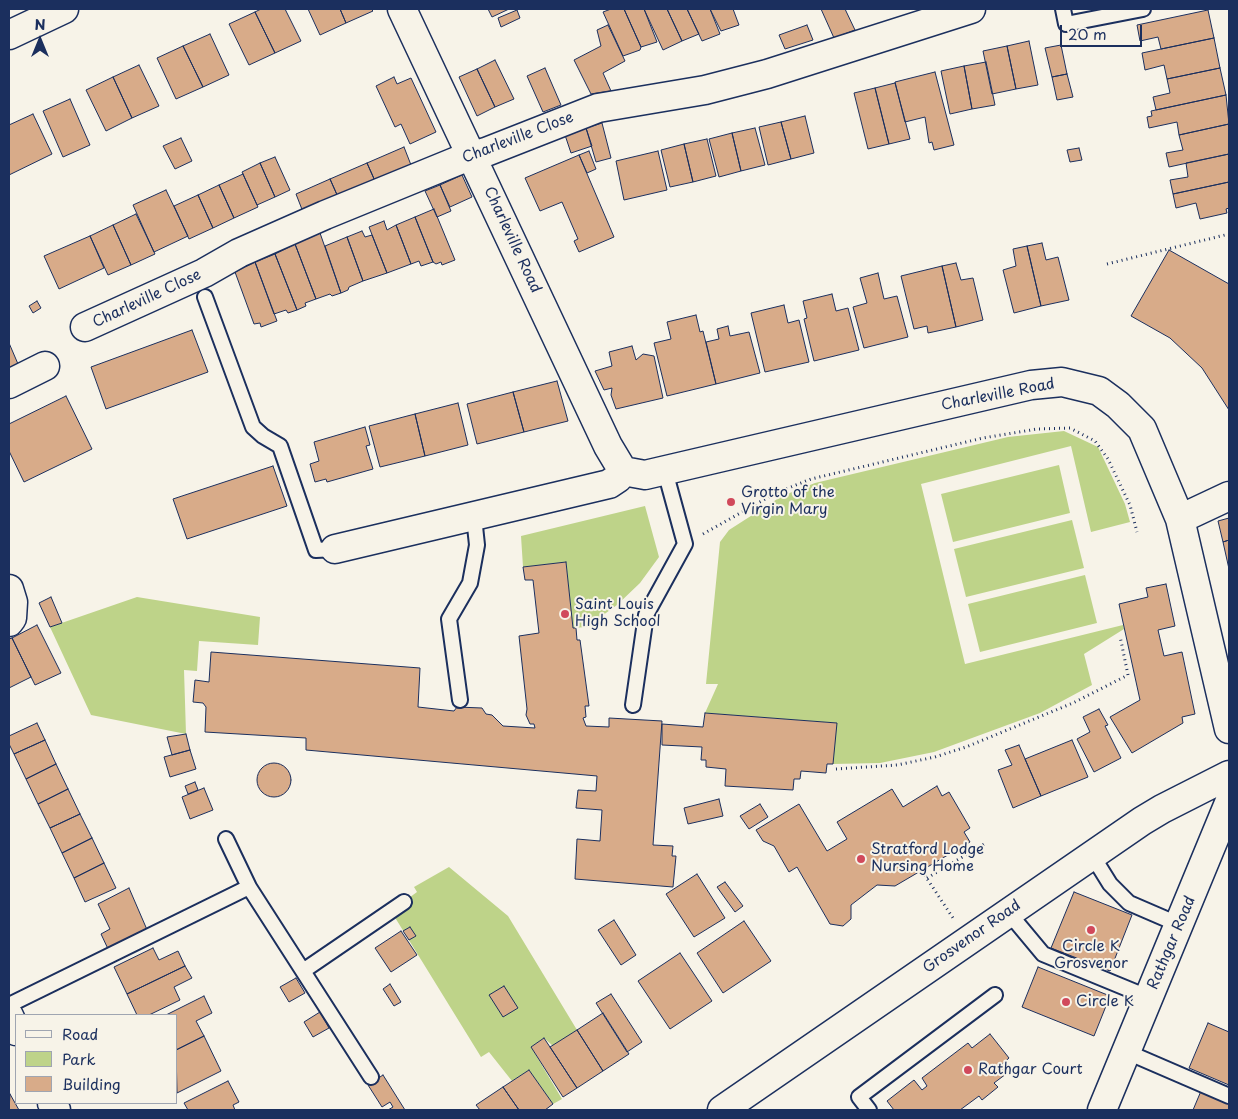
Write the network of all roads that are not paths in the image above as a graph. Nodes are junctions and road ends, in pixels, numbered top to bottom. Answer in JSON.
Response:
{"nodes":[{"id":1,"x":64,"y":9,"type":"edge"},
{"id":2,"x":402,"y":9,"type":"edge"},
{"id":3,"x":971,"y":9,"type":"edge"},
{"id":4,"x":1063,"y":9,"type":"edge"},
{"id":5,"x":1143,"y":9,"type":"edge"},
{"id":6,"x":9,"y":35,"type":"edge"},
{"id":7,"x":472,"y":156,"type":"junction"},
{"id":8,"x":205,"y":297,"type":"dead end"},
{"id":9,"x":85,"y":327,"type":"dead end"},
{"id":10,"x":45,"y":366,"type":"dead end"},
{"id":11,"x":9,"y":384,"type":"edge"},
{"id":12,"x":623,"y":471,"type":"junction"},
{"id":13,"x":665,"y":471,"type":"junction"},
{"id":14,"x":1229,"y":496,"type":"edge"},
{"id":15,"x":474,"y":517,"type":"junction"},
{"id":16,"x":1180,"y":519,"type":"junction"},
{"id":17,"x":335,"y":549,"type":"joint"},
{"id":18,"x":9,"y":589,"type":"edge"},
{"id":19,"x":9,"y":622,"type":"edge"},
{"id":20,"x":460,"y":700,"type":"dead end"},
{"id":21,"x":633,"y":705,"type":"dead end"},
{"id":22,"x":1229,"y":729,"type":"edge"},
{"id":23,"x":1229,"y":775,"type":"edge"},
{"id":24,"x":1229,"y":803,"type":"edge"},
{"id":25,"x":226,"y":839,"type":"dead end"},
{"id":26,"x":1092,"y":855,"type":"junction"},
{"id":27,"x":248,"y":887,"type":"junction"},
{"id":28,"x":404,"y":902,"type":"dead end"},
{"id":29,"x":1008,"y":912,"type":"junction"},
{"id":30,"x":1180,"y":925,"type":"junction"},
{"id":31,"x":303,"y":972,"type":"junction"},
{"id":32,"x":995,"y":995,"type":"dead end"},
{"id":33,"x":1150,"y":998,"type":"junction"},
{"id":34,"x":9,"y":1005,"type":"edge"},
{"id":35,"x":9,"y":1016,"type":"edge"},
{"id":36,"x":15,"y":1029,"type":"edge"},
{"id":37,"x":1127,"y":1052,"type":"junction"},
{"id":38,"x":371,"y":1077,"type":"dead end"},
{"id":39,"x":1229,"y":1096,"type":"edge"},
{"id":40,"x":722,"y":1110,"type":"edge"},
{"id":41,"x":869,"y":1110,"type":"edge"},
{"id":42,"x":1102,"y":1110,"type":"edge"}],
"edges":[{"from":1,"to":6,"type":"street"},
{"from":2,"to":7,"type":"street","name":"Charleville Road"},
{"from":3,"to":7,"type":"street","name":"Charleville Close"},
{"from":4,"to":5,"type":"lane"},
{"from":7,"to":9,"type":"street","name":"Charleville Close"},
{"from":7,"to":12,"type":"street","name":"Charleville Road"},
{"from":8,"to":17,"type":"lane"},
{"from":10,"to":11,"type":"street"},
{"from":12,"to":13,"type":"street","name":"Charleville Road"},
{"from":12,"to":15,"type":"street"},
{"from":13,"to":16,"type":"street","name":"Charleville Road"},
{"from":13,"to":21,"type":"lane"},
{"from":14,"to":16,"type":"street"},
{"from":15,"to":17,"type":"street"},
{"from":15,"to":20,"type":"lane"},
{"from":16,"to":22,"type":"street","name":"Charleville Road"},
{"from":18,"to":19,"type":"street"},
{"from":23,"to":26,"type":"street","name":"Grosvenor Road"},
{"from":24,"to":30,"type":"street","name":"Rathgar Road"},
{"from":25,"to":27,"type":"lane"},
{"from":26,"to":29,"type":"street","name":"Grosvenor Road"},
{"from":26,"to":30,"type":"lane"},
{"from":27,"to":31,"type":"lane"},
{"from":27,"to":34,"type":"lane"},
{"from":28,"to":31,"type":"lane"},
{"from":29,"to":33,"type":"lane"},
{"from":29,"to":40,"type":"street","name":"Grosvenor Road"},
{"from":30,"to":33,"type":"street","name":"Rathgar Road"},
{"from":31,"to":38,"type":"lane"},
{"from":32,"to":41,"type":"lane"},
{"from":33,"to":37,"type":"street","name":"Rathgar Road"},
{"from":35,"to":36,"type":"street"},
{"from":37,"to":39,"type":"lane"},
{"from":37,"to":42,"type":"street","name":"Rathgar Road"}]}
